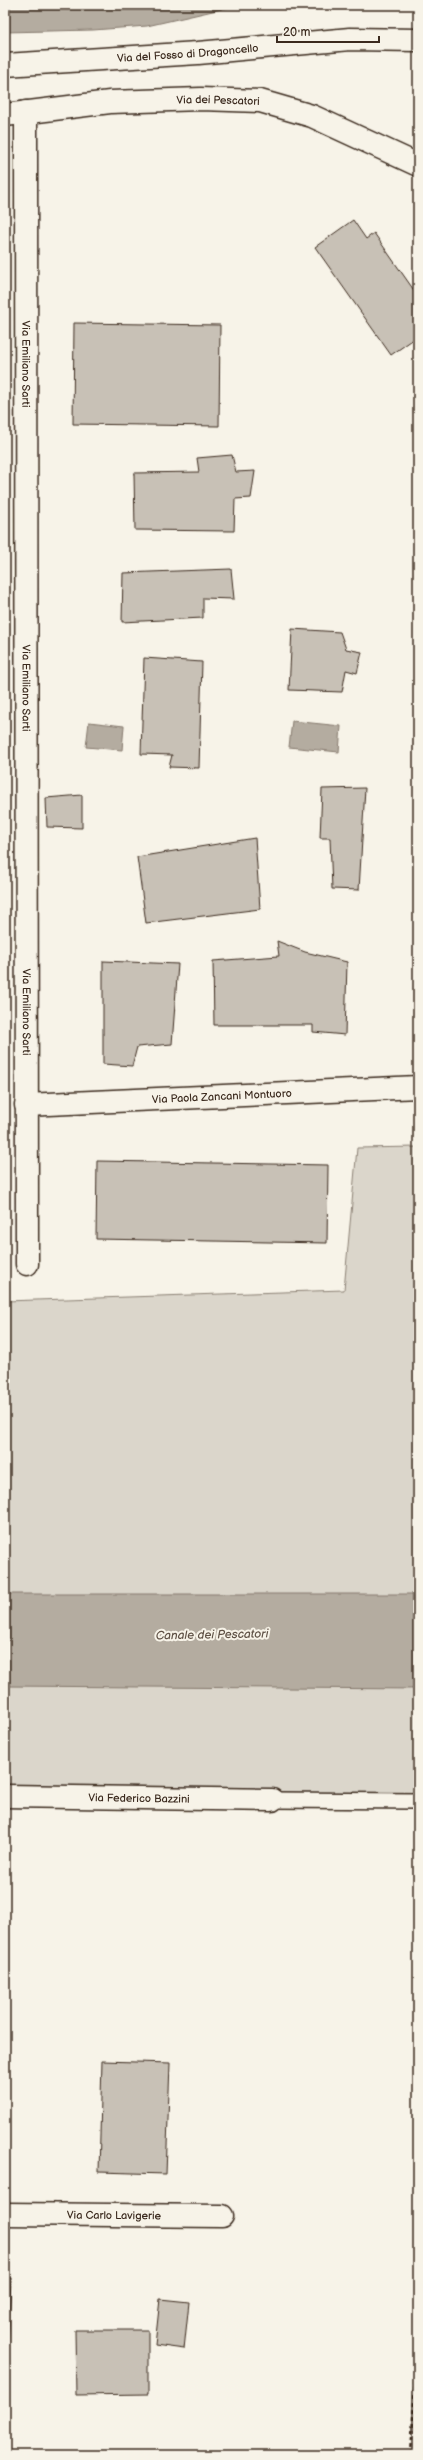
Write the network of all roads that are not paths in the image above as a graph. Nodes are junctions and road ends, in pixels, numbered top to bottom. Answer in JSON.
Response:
{"nodes":[{"id":1,"x":418,"y":40,"type":"edge"},
{"id":2,"x":5,"y":65,"type":"edge"},
{"id":3,"x":26,"y":112,"type":"junction"},
{"id":4,"x":5,"y":115,"type":"edge"},
{"id":5,"x":418,"y":165,"type":"edge"},
{"id":6,"x":418,"y":1087,"type":"edge"},
{"id":7,"x":26,"y":1105,"type":"junction"},
{"id":8,"x":27,"y":1264,"type":"dead end"},
{"id":9,"x":5,"y":1796,"type":"edge"},
{"id":10,"x":272,"y":1800,"type":"joint"},
{"id":11,"x":418,"y":1801,"type":"edge"},
{"id":12,"x":5,"y":2214,"type":"edge"},
{"id":13,"x":222,"y":2216,"type":"dead end"}],
"edges":[{"from":1,"to":2,"type":"street","name":"Via del Fosso di Dragoncello"},
{"from":3,"to":4,"type":"street","name":"Via dei Pescatori"},
{"from":3,"to":5,"type":"street","name":"Via dei Pescatori"},
{"from":3,"to":7,"type":"street","name":"Via Emiliano Sarti"},
{"from":6,"to":7,"type":"street","name":"Via Paola Zancani Montuoro"},
{"from":7,"to":8,"type":"street","name":"Via Emiliano Sarti"},
{"from":9,"to":10,"type":"street","name":"Via Federico Bazzini"},
{"from":10,"to":11,"type":"lane"},
{"from":12,"to":13,"type":"street","name":"Via Carlo Lavigerie"}]}
